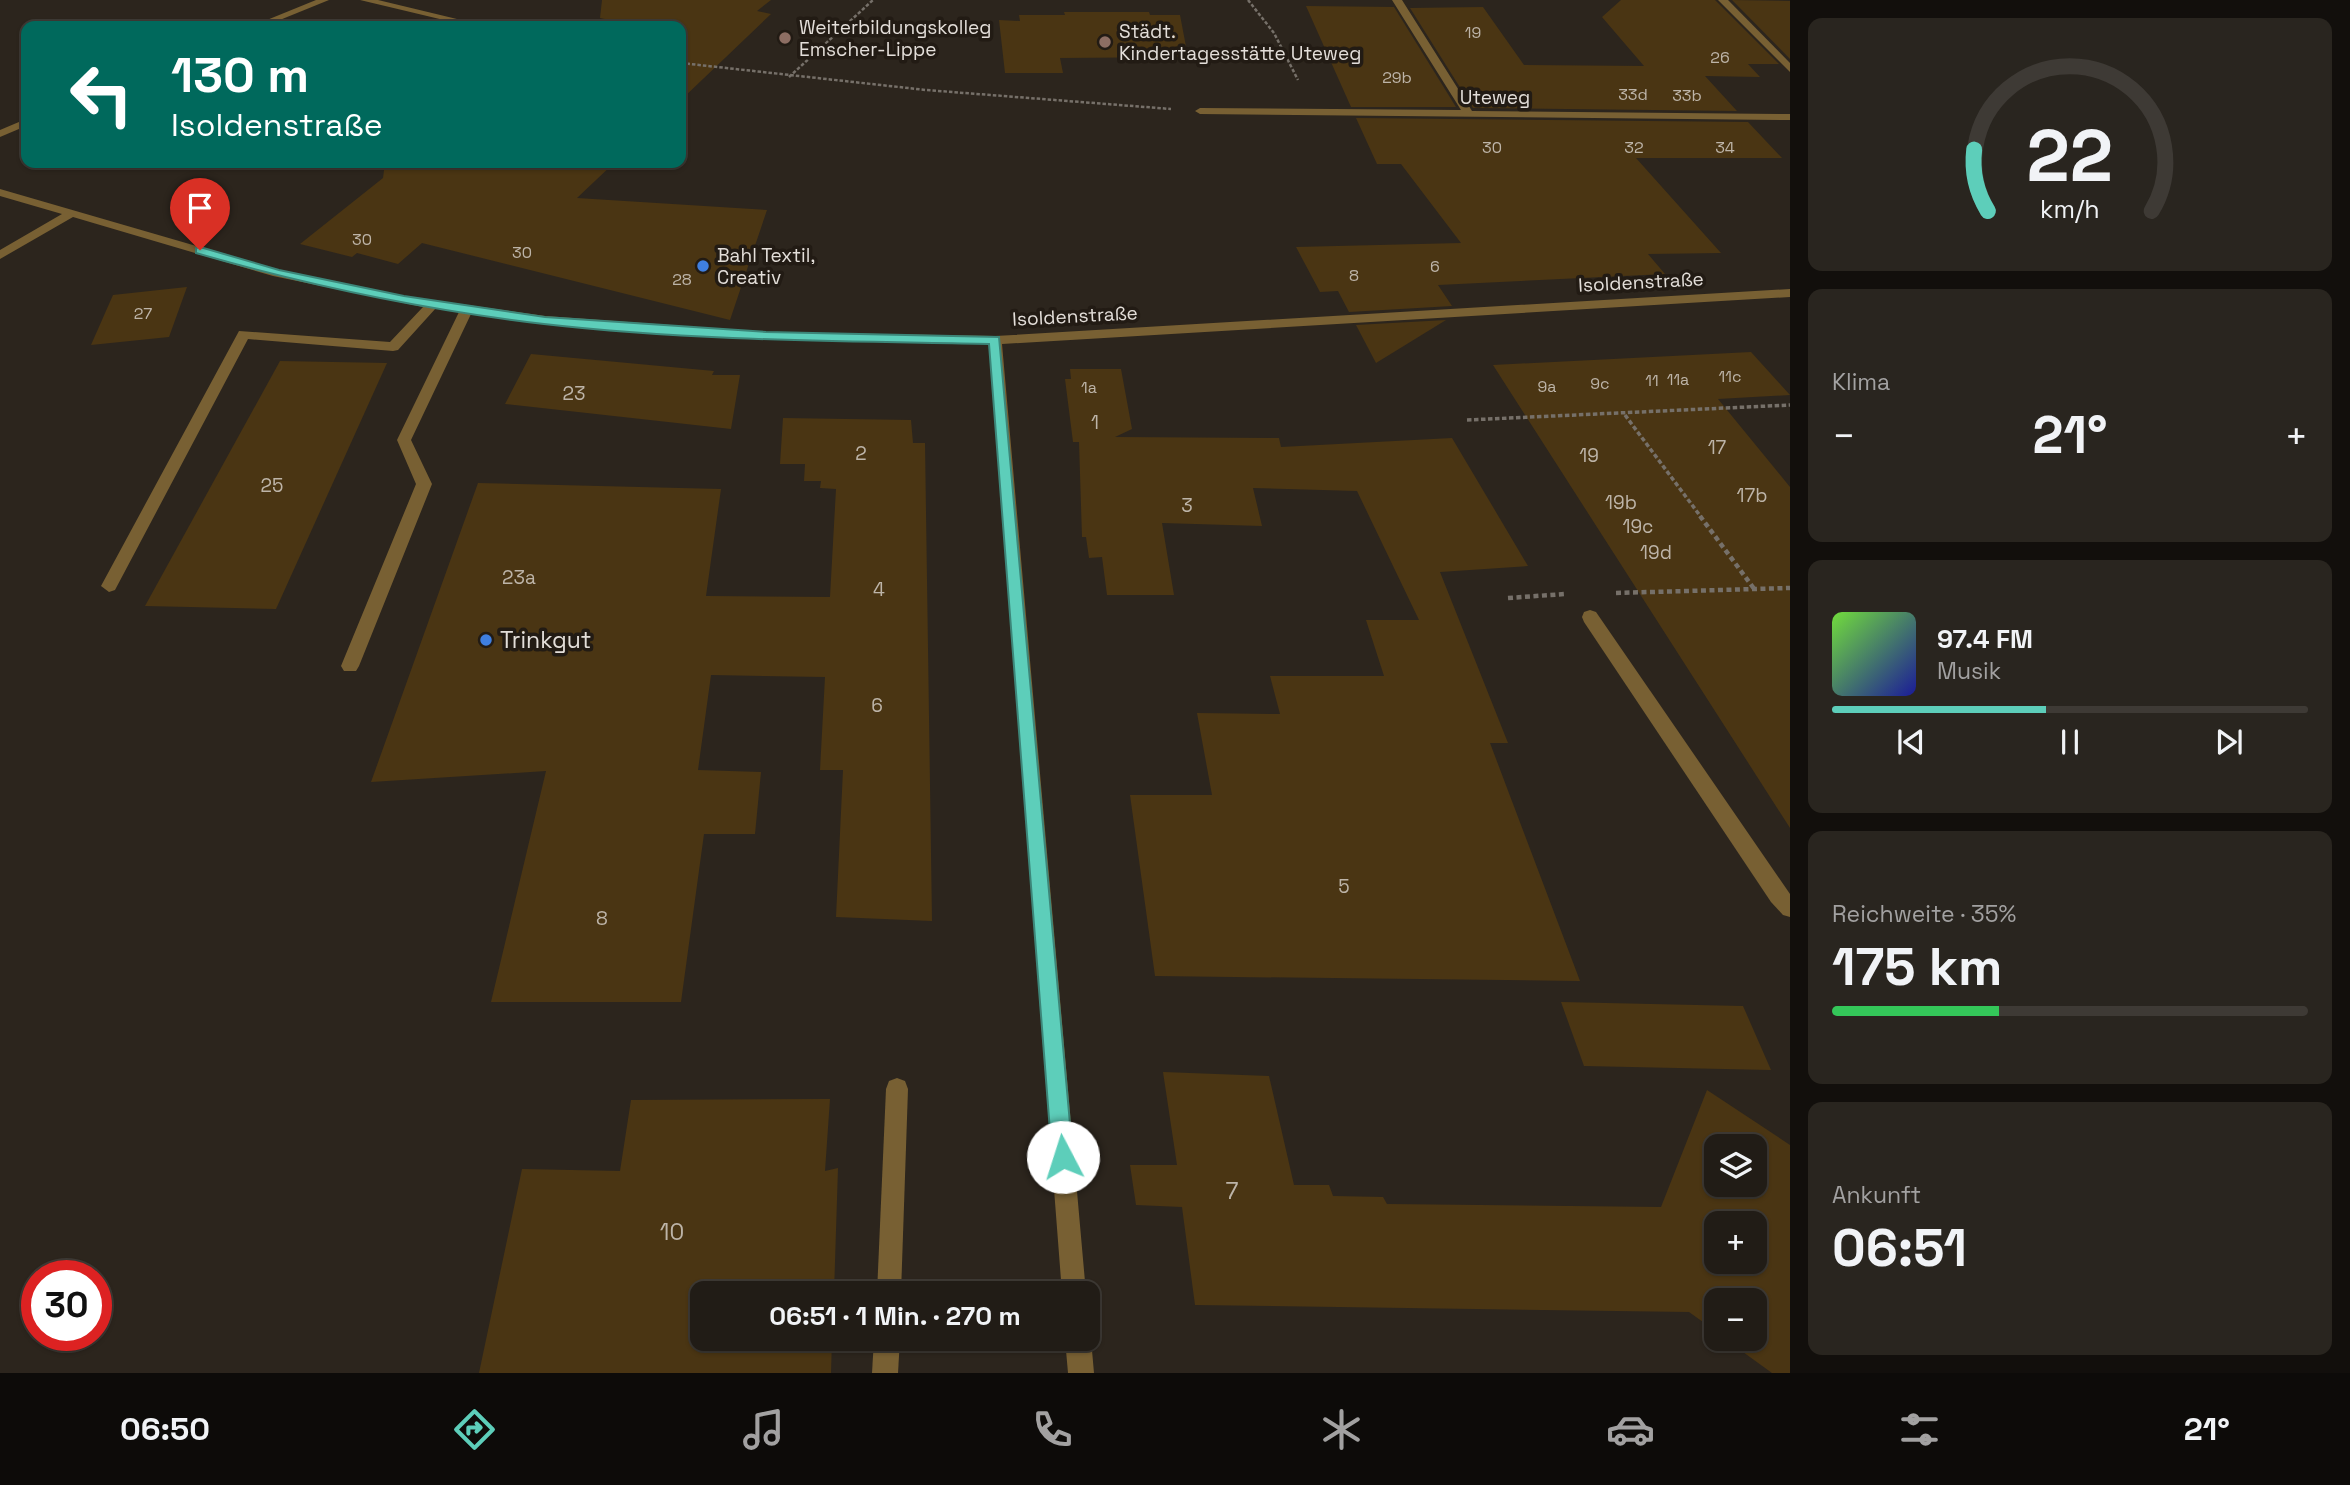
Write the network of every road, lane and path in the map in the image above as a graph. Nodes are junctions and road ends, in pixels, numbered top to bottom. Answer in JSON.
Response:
{"nodes":[{"id":1,"x":324,"y":0,"type":"edge"},
{"id":2,"x":365,"y":0,"type":"edge"},
{"id":3,"x":873,"y":0,"type":"edge"},
{"id":4,"x":1248,"y":0,"type":"edge"},
{"id":5,"x":1397,"y":0,"type":"edge"},
{"id":6,"x":1723,"y":0,"type":"edge"},
{"id":7,"x":270,"y":21,"type":"edge"},
{"id":8,"x":459,"y":21,"type":"edge"},
{"id":9,"x":686,"y":64,"type":"edge"},
{"id":10,"x":1790,"y":69,"type":"edge"},
{"id":11,"x":789,"y":77,"type":"junction"},
{"id":12,"x":1200,"y":111,"type":"joint"},
{"id":13,"x":1311,"y":114,"type":"junction"},
{"id":14,"x":1469,"y":115,"type":"junction"},
{"id":15,"x":1790,"y":117,"type":"edge"},
{"id":16,"x":21,"y":124,"type":"edge"},
{"id":17,"x":0,"y":134,"type":"edge"},
{"id":18,"x":0,"y":192,"type":"edge"},
{"id":19,"x":72,"y":213,"type":"junction"},
{"id":20,"x":0,"y":255,"type":"edge"},
{"id":21,"x":1790,"y":293,"type":"edge"},
{"id":22,"x":433,"y":304,"type":"junction"},
{"id":23,"x":467,"y":309,"type":"junction"},
{"id":24,"x":995,"y":340,"type":"junction"},
{"id":25,"x":1790,"y":405,"type":"edge"},
{"id":26,"x":1625,"y":414,"type":"junction"},
{"id":27,"x":1467,"y":420,"type":"dead end"},
{"id":28,"x":109,"y":586,"type":"dead end"},
{"id":29,"x":1790,"y":588,"type":"edge"},
{"id":30,"x":1755,"y":590,"type":"junction"},
{"id":31,"x":1602,"y":593,"type":"dead end"},
{"id":32,"x":1574,"y":594,"type":"dead end"},
{"id":33,"x":1508,"y":598,"type":"dead end"},
{"id":34,"x":1590,"y":617,"type":"dead end"},
{"id":35,"x":350,"y":666,"type":"dead end"},
{"id":36,"x":1790,"y":908,"type":"edge"},
{"id":37,"x":897,"y":1089,"type":"dead end"},
{"id":38,"x":889,"y":1281,"type":"edge"},
{"id":39,"x":1073,"y":1281,"type":"edge"},
{"id":40,"x":886,"y":1351,"type":"edge"},
{"id":41,"x":1079,"y":1351,"type":"edge"},
{"id":42,"x":885,"y":1373,"type":"edge"},
{"id":43,"x":1081,"y":1373,"type":"edge"}],
"edges":[{"from":1,"to":7,"type":"street"},
{"from":2,"to":8,"type":"street"},
{"from":3,"to":11,"type":"path"},
{"from":4,"to":13,"type":"path"},
{"from":5,"to":14,"type":"street"},
{"from":6,"to":10,"type":"street"},
{"from":9,"to":11,"type":"path"},
{"from":11,"to":12,"type":"path"},
{"from":12,"to":13,"type":"street","name":"Uteweg"},
{"from":13,"to":14,"type":"street","name":"Uteweg"},
{"from":14,"to":15,"type":"street","name":"Uteweg"},
{"from":16,"to":17,"type":"street"},
{"from":18,"to":19,"type":"street","name":"Isoldenstraße"},
{"from":19,"to":20,"type":"street"},
{"from":19,"to":22,"type":"street","name":"Isoldenstraße"},
{"from":21,"to":24,"type":"street","name":"Isoldenstraße"},
{"from":22,"to":23,"type":"street","name":"Isoldenstraße"},
{"from":22,"to":28,"type":"street"},
{"from":23,"to":24,"type":"street","name":"Isoldenstraße"},
{"from":23,"to":35,"type":"street"},
{"from":24,"to":39,"type":"street"},
{"from":25,"to":26,"type":"path"},
{"from":26,"to":27,"type":"path"},
{"from":26,"to":30,"type":"path"},
{"from":29,"to":30,"type":"path"},
{"from":30,"to":31,"type":"path"},
{"from":32,"to":33,"type":"path"},
{"from":34,"to":36,"type":"street"},
{"from":37,"to":38,"type":"street"},
{"from":40,"to":42,"type":"street"},
{"from":41,"to":43,"type":"street"}]}
